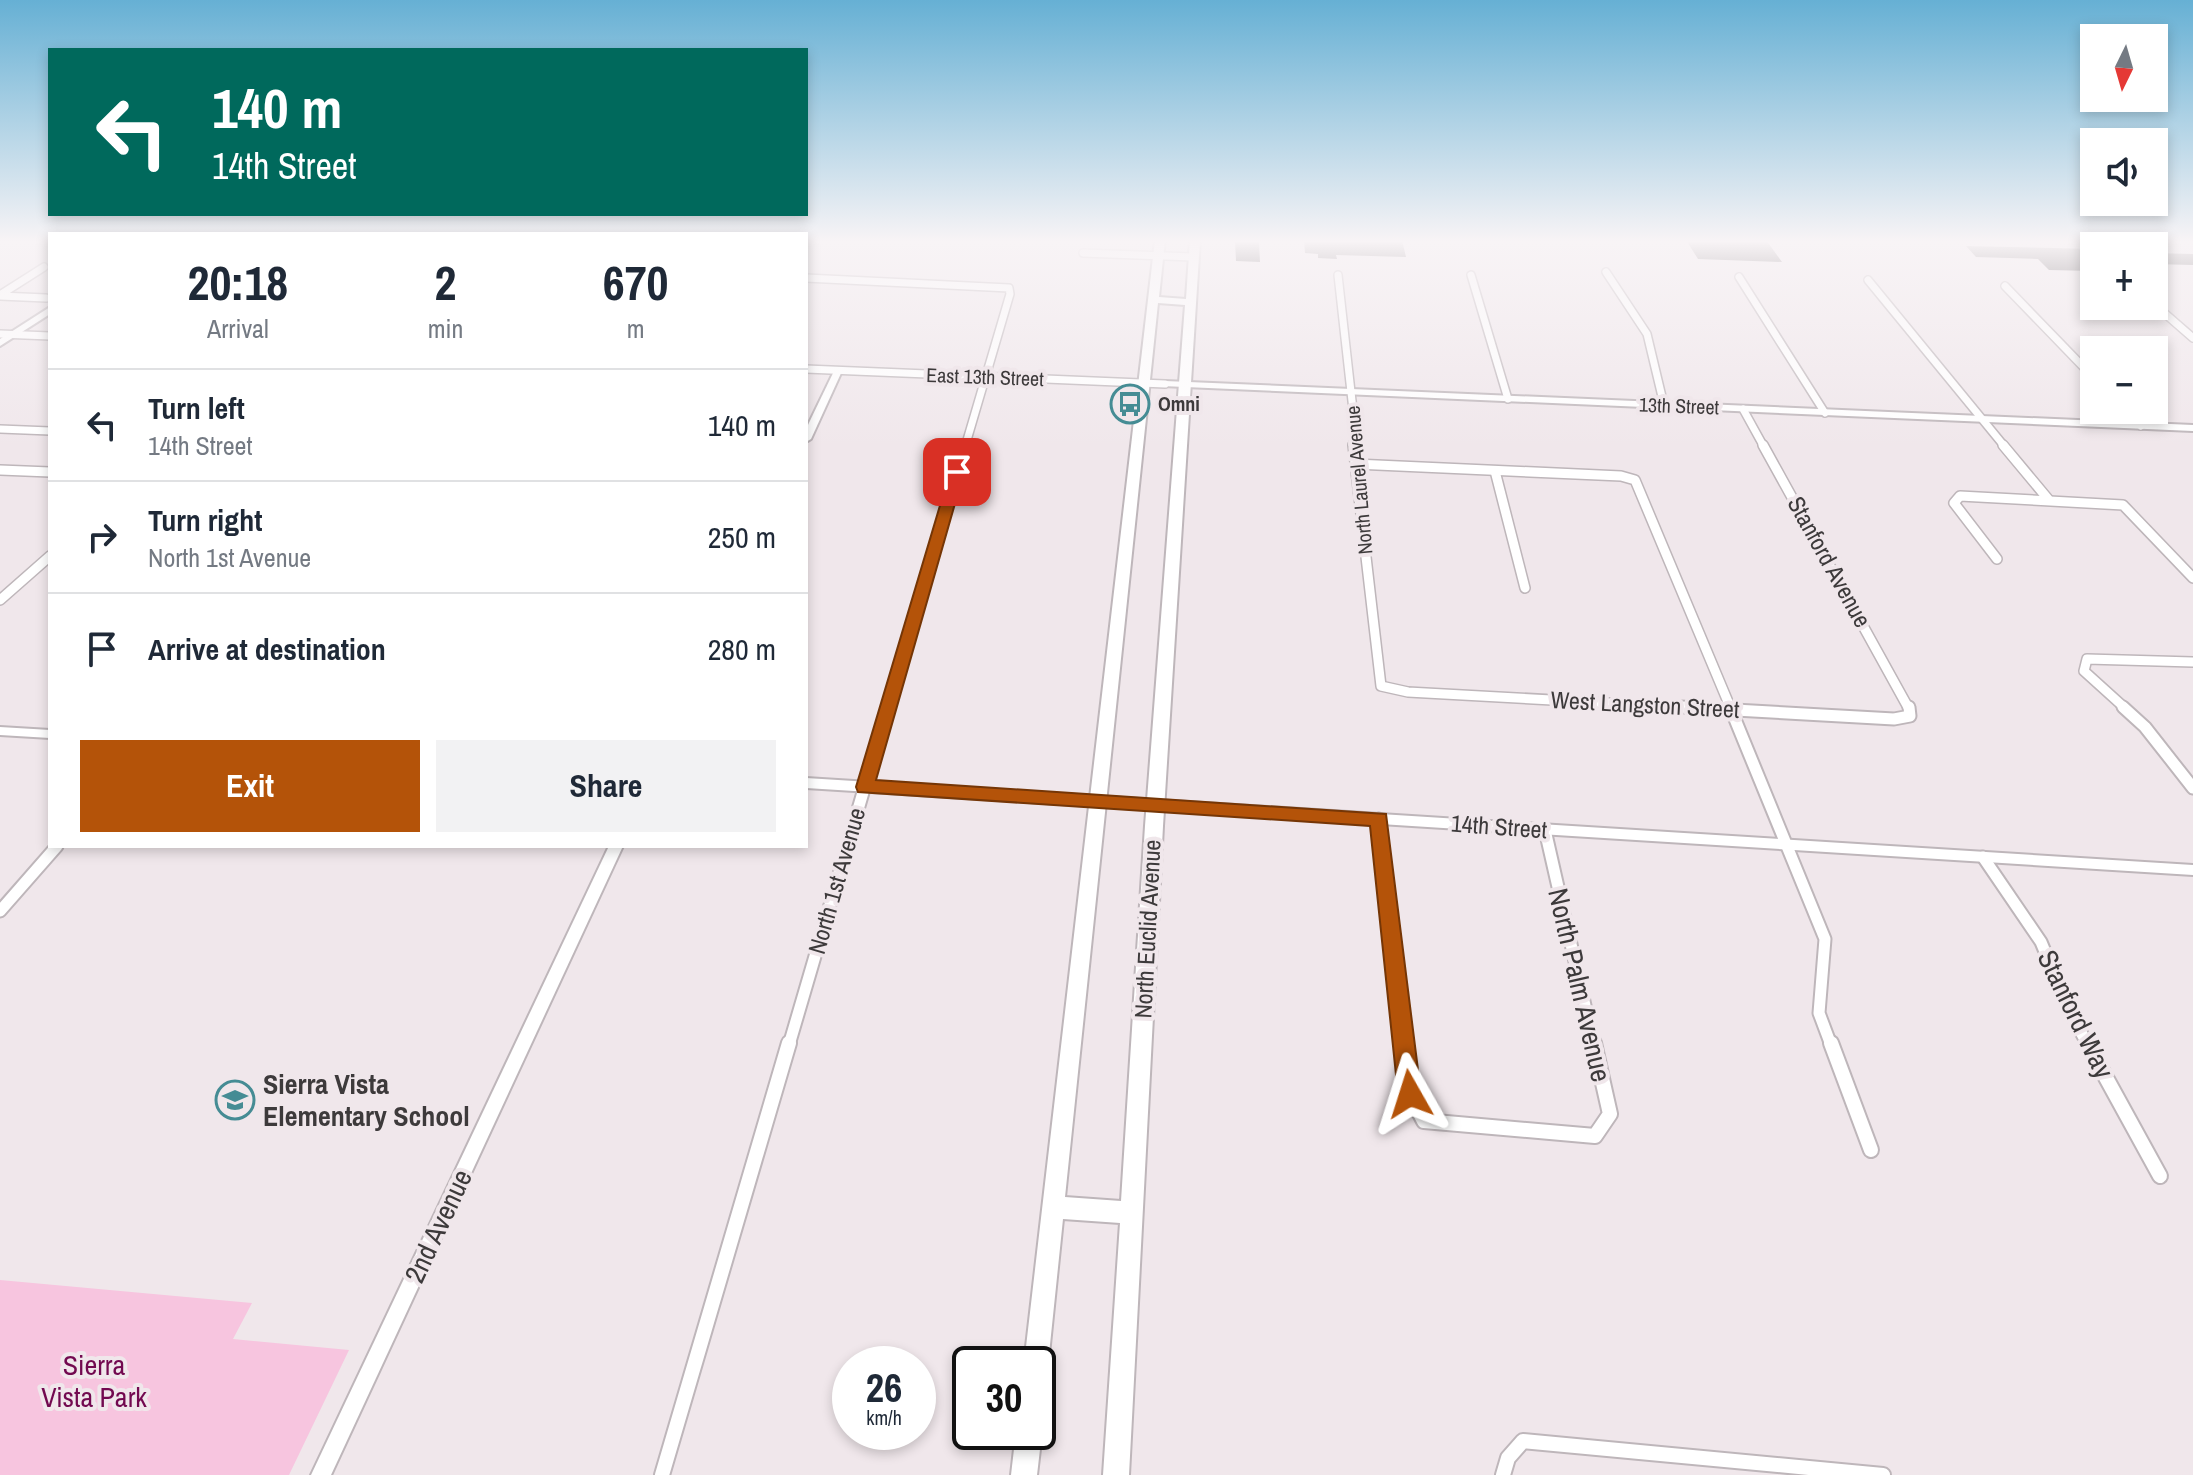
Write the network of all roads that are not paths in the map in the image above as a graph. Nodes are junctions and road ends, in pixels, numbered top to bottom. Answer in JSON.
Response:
{"nodes":[{"id":1,"x":1006,"y":309,"type":"edge"},
{"id":2,"x":1152,"y":309,"type":"edge"},
{"id":3,"x":1190,"y":309,"type":"edge"},
{"id":4,"x":1342,"y":309,"type":"edge"},
{"id":5,"x":1481,"y":309,"type":"edge"},
{"id":6,"x":1630,"y":309,"type":"edge"},
{"id":7,"x":1759,"y":309,"type":"edge"},
{"id":8,"x":1892,"y":309,"type":"edge"},
{"id":9,"x":2027,"y":309,"type":"edge"},
{"id":10,"x":48,"y":311,"type":"edge"},
{"id":11,"x":2168,"y":316,"type":"edge"},
{"id":12,"x":0,"y":334,"type":"edge"},
{"id":13,"x":13,"y":335,"type":"junction"},
{"id":14,"x":48,"y":336,"type":"edge"},
{"id":15,"x":2193,"y":338,"type":"edge"},
{"id":16,"x":0,"y":343,"type":"edge"},
{"id":17,"x":2080,"y":364,"type":"edge"},
{"id":18,"x":808,"y":369,"type":"edge"},
{"id":19,"x":838,"y":371,"type":"junction"},
{"id":20,"x":985,"y":377,"type":"junction"},
{"id":21,"x":1144,"y":383,"type":"junction"},
{"id":22,"x":1165,"y":384,"type":"joint"},
{"id":23,"x":1185,"y":385,"type":"junction"},
{"id":24,"x":1351,"y":392,"type":"junction"},
{"id":25,"x":1508,"y":399,"type":"junction"},
{"id":26,"x":1664,"y":405,"type":"junction"},
{"id":27,"x":1743,"y":409,"type":"junction"},
{"id":28,"x":1825,"y":413,"type":"junction"},
{"id":29,"x":1984,"y":420,"type":"junction"},
{"id":30,"x":2141,"y":426,"type":"joint"},
{"id":31,"x":2193,"y":428,"type":"edge"},
{"id":32,"x":0,"y":429,"type":"edge"},
{"id":33,"x":48,"y":431,"type":"edge"},
{"id":34,"x":808,"y":435,"type":"edge"},
{"id":35,"x":1355,"y":464,"type":"junction"},
{"id":36,"x":0,"y":470,"type":"edge"},
{"id":37,"x":1495,"y":471,"type":"junction"},
{"id":38,"x":48,"y":472,"type":"edge"},
{"id":39,"x":2048,"y":499,"type":"junction"},
{"id":40,"x":48,"y":558,"type":"edge"},
{"id":41,"x":1997,"y":559,"type":"dead end"},
{"id":42,"x":2193,"y":578,"type":"edge"},
{"id":43,"x":1525,"y":588,"type":"dead end"},
{"id":44,"x":0,"y":600,"type":"edge"},
{"id":45,"x":2193,"y":662,"type":"edge"},
{"id":46,"x":1381,"y":686,"type":"joint"},
{"id":47,"x":1733,"y":710,"type":"junction"},
{"id":48,"x":1910,"y":716,"type":"joint"},
{"id":49,"x":0,"y":731,"type":"edge"},
{"id":50,"x":48,"y":734,"type":"edge"},
{"id":51,"x":808,"y":783,"type":"edge"},
{"id":52,"x":865,"y":787,"type":"junction"},
{"id":53,"x":2193,"y":788,"type":"edge"},
{"id":54,"x":1098,"y":801,"type":"junction"},
{"id":55,"x":1155,"y":805,"type":"junction"},
{"id":56,"x":1379,"y":819,"type":"junction"},
{"id":57,"x":1545,"y":830,"type":"junction"},
{"id":58,"x":1787,"y":844,"type":"junction"},
{"id":59,"x":55,"y":848,"type":"edge"},
{"id":60,"x":615,"y":848,"type":"edge"},
{"id":61,"x":1983,"y":857,"type":"junction"},
{"id":62,"x":2193,"y":870,"type":"edge"},
{"id":63,"x":0,"y":911,"type":"edge"},
{"id":64,"x":1871,"y":1150,"type":"dead end"},
{"id":65,"x":2160,"y":1176,"type":"dead end"},
{"id":66,"x":1053,"y":1207,"type":"junction"},
{"id":67,"x":1131,"y":1213,"type":"junction"},
{"id":68,"x":1038,"y":1346,"type":"edge"},
{"id":69,"x":1027,"y":1450,"type":"edge"},
{"id":70,"x":321,"y":1475,"type":"edge"},
{"id":71,"x":662,"y":1475,"type":"edge"},
{"id":72,"x":1024,"y":1475,"type":"edge"},
{"id":73,"x":1116,"y":1475,"type":"edge"},
{"id":74,"x":1503,"y":1475,"type":"edge"},
{"id":75,"x":1883,"y":1475,"type":"edge"}],
"edges":[{"from":1,"to":20,"type":"street","name":"North 1st Avenue"},
{"from":2,"to":21,"type":"main road"},
{"from":3,"to":23,"type":"main road","name":"North Euclid Avenue"},
{"from":4,"to":24,"type":"street","name":"North Laurel Avenue"},
{"from":5,"to":25,"type":"street"},
{"from":6,"to":26,"type":"street"},
{"from":7,"to":28,"type":"street"},
{"from":8,"to":29,"type":"street"},
{"from":9,"to":17,"type":"street"},
{"from":10,"to":13,"type":"main road"},
{"from":11,"to":15,"type":"street"},
{"from":12,"to":13,"type":"street"},
{"from":13,"to":14,"type":"street"},
{"from":13,"to":16,"type":"main road"},
{"from":18,"to":19,"type":"street","name":"East 13th Street"},
{"from":19,"to":20,"type":"street","name":"East 13th Street"},
{"from":19,"to":34,"type":"street"},
{"from":20,"to":21,"type":"street","name":"East 13th Street"},
{"from":20,"to":52,"type":"street","name":"North 1st Avenue"},
{"from":21,"to":22,"type":"street","name":"East 13th Street"},
{"from":21,"to":54,"type":"main road"},
{"from":22,"to":23,"type":"street","name":"13th Street"},
{"from":23,"to":24,"type":"street","name":"13th Street"},
{"from":23,"to":55,"type":"main road","name":"North Euclid Avenue"},
{"from":24,"to":25,"type":"street","name":"13th Street"},
{"from":24,"to":35,"type":"street","name":"North Laurel Avenue"},
{"from":25,"to":26,"type":"street","name":"13th Street"},
{"from":26,"to":27,"type":"street","name":"13th Street"},
{"from":27,"to":28,"type":"street","name":"13th Street"},
{"from":27,"to":48,"type":"street","name":"Stanford Avenue"},
{"from":28,"to":29,"type":"street","name":"13th Street"},
{"from":29,"to":30,"type":"street","name":"13th Street"},
{"from":29,"to":39,"type":"street"},
{"from":30,"to":31,"type":"street","name":"13th Street"},
{"from":32,"to":33,"type":"street"},
{"from":35,"to":37,"type":"street"},
{"from":35,"to":46,"type":"street","name":"North Laurel Avenue"},
{"from":36,"to":38,"type":"street"},
{"from":37,"to":43,"type":"street"},
{"from":37,"to":47,"type":"street"},
{"from":39,"to":41,"type":"street"},
{"from":39,"to":42,"type":"street"},
{"from":40,"to":44,"type":"street"},
{"from":45,"to":53,"type":"street"},
{"from":46,"to":47,"type":"street","name":"West Langston Street"},
{"from":47,"to":48,"type":"street","name":"West Langston Street"},
{"from":47,"to":58,"type":"street"},
{"from":49,"to":50,"type":"street"},
{"from":51,"to":52,"type":"street","name":"14th Street"},
{"from":52,"to":54,"type":"street","name":"14th Street"},
{"from":52,"to":71,"type":"street","name":"North 1st Avenue"},
{"from":54,"to":55,"type":"street","name":"14th Street"},
{"from":54,"to":66,"type":"main road"},
{"from":55,"to":56,"type":"street","name":"14th Street"},
{"from":55,"to":67,"type":"main road","name":"North Euclid Avenue"},
{"from":56,"to":57,"type":"street","name":"14th Street"},
{"from":56,"to":57,"type":"street","name":"North Palm Avenue"},
{"from":57,"to":58,"type":"street","name":"14th Street"},
{"from":58,"to":61,"type":"street","name":"14th Street"},
{"from":58,"to":64,"type":"street"},
{"from":59,"to":63,"type":"street"},
{"from":60,"to":70,"type":"street","name":"2nd Avenue"},
{"from":61,"to":62,"type":"street","name":"14th Street"},
{"from":61,"to":65,"type":"street","name":"Stanford Way"},
{"from":66,"to":67,"type":"main road"},
{"from":66,"to":68,"type":"main road"},
{"from":67,"to":73,"type":"main road","name":"North Euclid Avenue"},
{"from":69,"to":72,"type":"main road"},
{"from":74,"to":75,"type":"street"}]}
